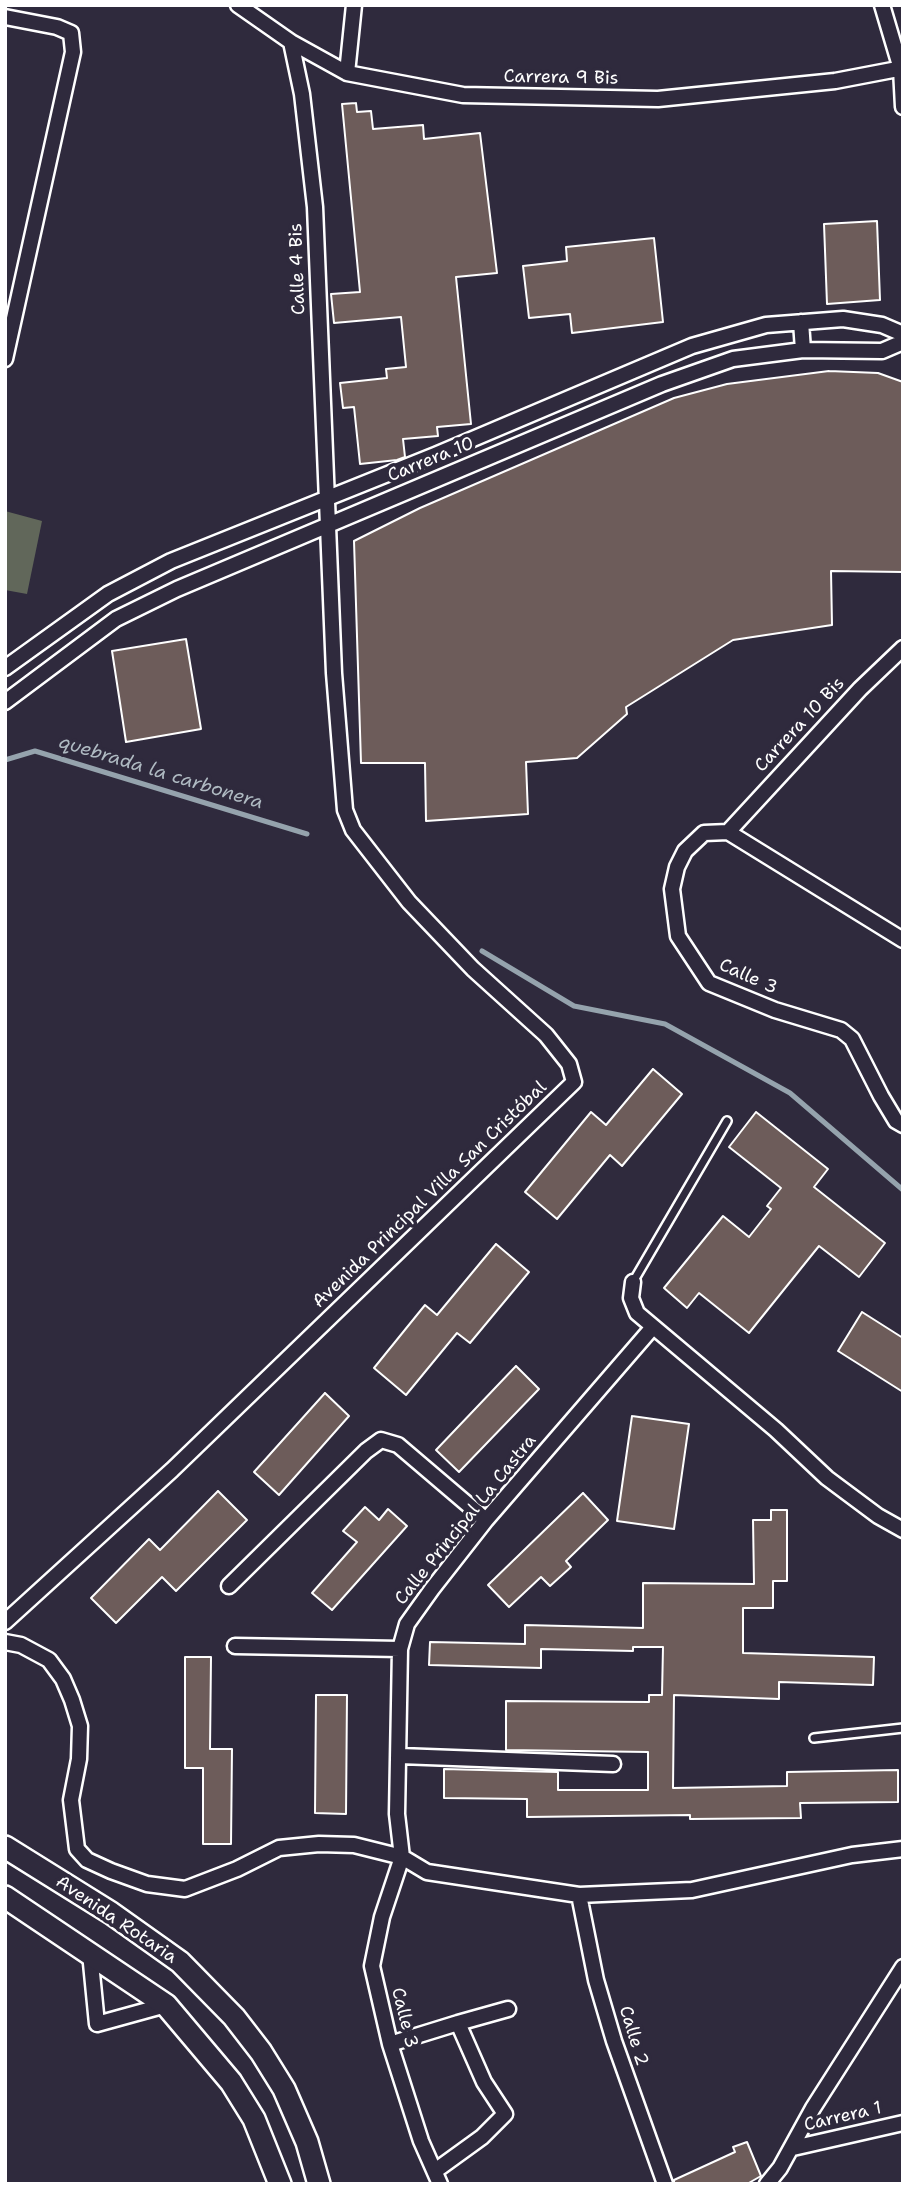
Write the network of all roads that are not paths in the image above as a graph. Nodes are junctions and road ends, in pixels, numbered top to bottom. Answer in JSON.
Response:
{"nodes":[{"id":1,"x":238,"y":5,"type":"edge"},
{"id":2,"x":354,"y":5,"type":"edge"},
{"id":3,"x":882,"y":5,"type":"edge"},
{"id":4,"x":5,"y":17,"type":"edge"},
{"id":5,"x":291,"y":42,"type":"junction"},
{"id":6,"x":902,"y":69,"type":"edge"},
{"id":7,"x":347,"y":73,"type":"junction"},
{"id":8,"x":903,"y":107,"type":"edge"},
{"id":9,"x":802,"y":322,"type":"junction"},
{"id":10,"x":903,"y":334,"type":"edge"},
{"id":11,"x":903,"y":342,"type":"edge"},
{"id":12,"x":803,"y":350,"type":"junction"},
{"id":13,"x":5,"y":359,"type":"edge"},
{"id":14,"x":655,"y":362,"type":"junction"},
{"id":15,"x":662,"y":384,"type":"junction"},
{"id":16,"x":327,"y":497,"type":"junction"},
{"id":17,"x":328,"y":522,"type":"junction"},
{"id":18,"x":903,"y":648,"type":"edge"},
{"id":19,"x":5,"y":668,"type":"edge"},
{"id":20,"x":5,"y":702,"type":"edge"},
{"id":21,"x":728,"y":832,"type":"junction"},
{"id":22,"x":903,"y":940,"type":"edge"},
{"id":23,"x":727,"y":1121,"type":"dead end"},
{"id":24,"x":903,"y":1125,"type":"edge"},
{"id":25,"x":634,"y":1282,"type":"joint"},
{"id":26,"x":653,"y":1327,"type":"junction"},
{"id":27,"x":486,"y":1520,"type":"junction"},
{"id":28,"x":903,"y":1530,"type":"edge"},
{"id":29,"x":229,"y":1586,"type":"dead end"},
{"id":30,"x":5,"y":1622,"type":"edge"},
{"id":31,"x":5,"y":1642,"type":"edge"},
{"id":32,"x":234,"y":1646,"type":"dead end"},
{"id":33,"x":400,"y":1649,"type":"junction"},
{"id":34,"x":903,"y":1728,"type":"edge"},
{"id":35,"x":814,"y":1738,"type":"dead end"},
{"id":36,"x":400,"y":1756,"type":"junction"},
{"id":37,"x":614,"y":1764,"type":"dead end"},
{"id":38,"x":5,"y":1847,"type":"edge"},
{"id":39,"x":903,"y":1849,"type":"edge"},
{"id":40,"x":402,"y":1857,"type":"junction"},
{"id":41,"x":579,"y":1895,"type":"junction"},
{"id":42,"x":5,"y":1897,"type":"edge"},
{"id":43,"x":90,"y":1953,"type":"junction"},
{"id":44,"x":903,"y":1967,"type":"edge"},
{"id":45,"x":166,"y":2005,"type":"junction"},
{"id":46,"x":508,"y":2009,"type":"dead end"},
{"id":47,"x":458,"y":2024,"type":"junction"},
{"id":48,"x":390,"y":2044,"type":"junction"},
{"id":49,"x":903,"y":2123,"type":"edge"},
{"id":50,"x":793,"y":2148,"type":"junction"},
{"id":51,"x":438,"y":2177,"type":"edge"},
{"id":52,"x":280,"y":2184,"type":"edge"},
{"id":53,"x":319,"y":2184,"type":"edge"},
{"id":54,"x":665,"y":2184,"type":"edge"},
{"id":55,"x":767,"y":2184,"type":"edge"}],
"edges":[{"from":1,"to":5,"type":"street","name":"Carrera 9 Bis"},
{"from":2,"to":7,"type":"street"},
{"from":3,"to":6,"type":"street"},
{"from":4,"to":13,"type":"street"},
{"from":5,"to":7,"type":"street","name":"Carrera 9 Bis"},
{"from":5,"to":16,"type":"street","name":"Calle 4 Bis"},
{"from":6,"to":7,"type":"street","name":"Carrera 9 Bis"},
{"from":6,"to":8,"type":"street"},
{"from":9,"to":10,"type":"street","name":"Carrera 10"},
{"from":9,"to":12,"type":"street"},
{"from":9,"to":14,"type":"street","name":"Carrera 10"},
{"from":11,"to":12,"type":"street","name":"Carrera 10"},
{"from":12,"to":15,"type":"street","name":"Carrera 10"},
{"from":14,"to":15,"type":"street"},
{"from":14,"to":16,"type":"street","name":"Carrera 10"},
{"from":15,"to":17,"type":"street","name":"Carrera 10"},
{"from":16,"to":17,"type":"street","name":"Avenida Principal Villa San Cristóbal"},
{"from":16,"to":19,"type":"street","name":"Carrera 10"},
{"from":17,"to":20,"type":"street","name":"Carrera 10"},
{"from":17,"to":30,"type":"street","name":"Avenida Principal Villa San Cristóbal"},
{"from":18,"to":21,"type":"street","name":"Carrera 10 Bis"},
{"from":21,"to":22,"type":"street"},
{"from":21,"to":24,"type":"street","name":"Calle 3"},
{"from":23,"to":25,"type":"lane"},
{"from":25,"to":26,"type":"street"},
{"from":26,"to":27,"type":"street","name":"Calle Principal La Castra"},
{"from":26,"to":28,"type":"street"},
{"from":27,"to":29,"type":"street"},
{"from":27,"to":33,"type":"street","name":"Calle Principal La Castra"},
{"from":31,"to":40,"type":"street"},
{"from":32,"to":33,"type":"street"},
{"from":33,"to":36,"type":"street","name":"Calle Principal La Castra"},
{"from":34,"to":35,"type":"lane"},
{"from":36,"to":37,"type":"street"},
{"from":36,"to":40,"type":"street","name":"Calle Principal La Castra"},
{"from":38,"to":53,"type":"main road","name":"Avenida Rotaria"},
{"from":39,"to":41,"type":"street"},
{"from":40,"to":41,"type":"street"},
{"from":40,"to":48,"type":"street","name":"Calle 3"},
{"from":41,"to":54,"type":"street","name":"Calle 2"},
{"from":42,"to":43,"type":"main road"},
{"from":43,"to":45,"type":"main road"},
{"from":43,"to":45,"type":"street"},
{"from":44,"to":50,"type":"street"},
{"from":45,"to":52,"type":"main road"},
{"from":46,"to":47,"type":"street"},
{"from":47,"to":48,"type":"street"},
{"from":47,"to":51,"type":"street"},
{"from":48,"to":51,"type":"street","name":"Calle 3"},
{"from":49,"to":50,"type":"street","name":"Carrera 1"},
{"from":50,"to":55,"type":"street"}]}
